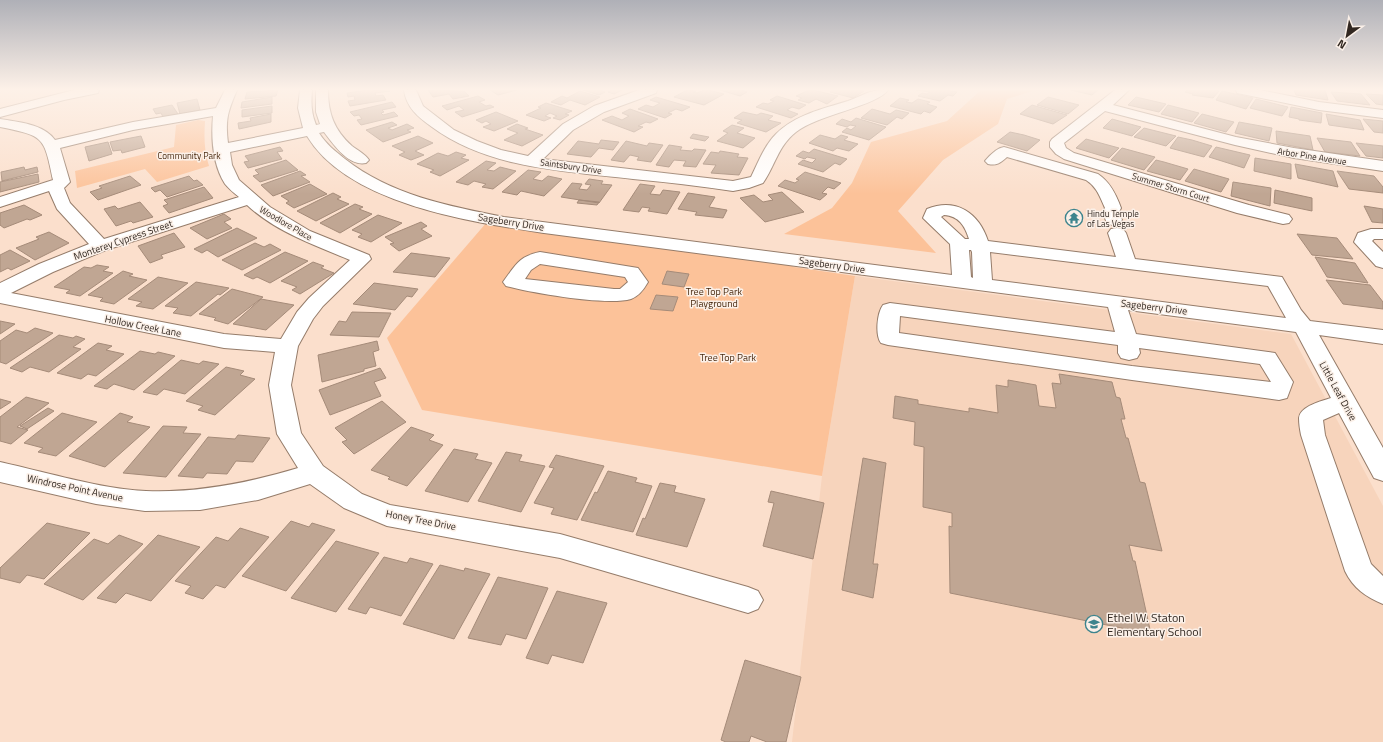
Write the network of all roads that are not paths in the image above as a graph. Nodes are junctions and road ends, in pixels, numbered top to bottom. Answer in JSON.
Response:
{"nodes":[{"id":1,"x":326,"y":124,"type":"edge"},
{"id":2,"x":7,"y":125,"type":"edge"},
{"id":3,"x":142,"y":125,"type":"edge"},
{"id":4,"x":219,"y":125,"type":"edge"},
{"id":5,"x":322,"y":125,"type":"edge"},
{"id":6,"x":435,"y":125,"type":"edge"},
{"id":7,"x":573,"y":125,"type":"edge"},
{"id":8,"x":797,"y":125,"type":"edge"},
{"id":9,"x":1079,"y":125,"type":"edge"},
{"id":10,"x":1173,"y":125,"type":"edge"},
{"id":11,"x":309,"y":127,"type":"junction"},
{"id":12,"x":52,"y":145,"type":"junction"},
{"id":13,"x":220,"y":145,"type":"junction"},
{"id":14,"x":532,"y":161,"type":"junction"},
{"id":15,"x":993,"y":161,"type":"dead end"},
{"id":16,"x":1383,"y":166,"type":"edge"},
{"id":17,"x":60,"y":190,"type":"junction"},
{"id":18,"x":250,"y":199,"type":"junction"},
{"id":19,"x":0,"y":202,"type":"edge"},
{"id":20,"x":1283,"y":219,"type":"dead end"},
{"id":21,"x":620,"y":232,"type":"junction"},
{"id":22,"x":1383,"y":234,"type":"edge"},
{"id":23,"x":644,"y":235,"type":"junction"},
{"id":24,"x":959,"y":243,"type":"junction"},
{"id":25,"x":980,"y":245,"type":"junction"},
{"id":26,"x":100,"y":246,"type":"junction"},
{"id":27,"x":348,"y":253,"type":"joint"},
{"id":28,"x":1383,"y":262,"type":"edge"},
{"id":29,"x":1127,"y":264,"type":"junction"},
{"id":30,"x":600,"y":267,"type":"junction"},
{"id":31,"x":624,"y":271,"type":"junction"},
{"id":32,"x":961,"y":276,"type":"junction"},
{"id":33,"x":983,"y":279,"type":"junction"},
{"id":34,"x":0,"y":291,"type":"edge"},
{"id":35,"x":0,"y":297,"type":"edge"},
{"id":36,"x":1116,"y":302,"type":"junction"},
{"id":37,"x":1298,"y":320,"type":"junction"},
{"id":38,"x":1383,"y":323,"type":"edge"},
{"id":39,"x":1383,"y":337,"type":"edge"},
{"id":40,"x":1128,"y":341,"type":"junction"},
{"id":41,"x":287,"y":346,"type":"junction"},
{"id":42,"x":1132,"y":374,"type":"junction"},
{"id":43,"x":1344,"y":402,"type":"junction"},
{"id":44,"x":1383,"y":471,"type":"edge"},
{"id":45,"x":0,"y":472,"type":"edge"},
{"id":46,"x":314,"y":473,"type":"junction"},
{"id":47,"x":1383,"y":591,"type":"edge"},
{"id":48,"x":748,"y":600,"type":"dead end"}],
"edges":[{"from":1,"to":21,"type":"street","name":"Sageberry Drive"},
{"from":2,"to":12,"type":"street"},
{"from":3,"to":12,"type":"street"},
{"from":4,"to":13,"type":"street","name":"Woodlore Place"},
{"from":5,"to":11,"type":"street"},
{"from":6,"to":14,"type":"street","name":"Saintsbury Drive"},
{"from":7,"to":14,"type":"street"},
{"from":8,"to":14,"type":"street","name":"Saintsbury Drive"},
{"from":9,"to":20,"type":"street","name":"Summer Storm Court"},
{"from":10,"to":16,"type":"street","name":"Arbor Pine Avenue"},
{"from":11,"to":13,"type":"street"},
{"from":11,"to":21,"type":"street","name":"Sageberry Drive"},
{"from":12,"to":17,"type":"street"},
{"from":13,"to":18,"type":"street","name":"Woodlore Place"},
{"from":15,"to":29,"type":"street"},
{"from":17,"to":19,"type":"street"},
{"from":17,"to":26,"type":"street"},
{"from":18,"to":26,"type":"street","name":"Monterey Cypress Street"},
{"from":18,"to":27,"type":"street","name":"Woodlore Place"},
{"from":21,"to":23,"type":"street","name":"Sageberry Drive"},
{"from":21,"to":30,"type":"street"},
{"from":22,"to":28,"type":"street"},
{"from":23,"to":31,"type":"street"},
{"from":23,"to":32,"type":"street","name":"Sageberry Drive"},
{"from":24,"to":25,"type":"street"},
{"from":24,"to":25,"type":"street"},
{"from":24,"to":32,"type":"street"},
{"from":25,"to":29,"type":"street"},
{"from":25,"to":33,"type":"street"},
{"from":26,"to":34,"type":"street","name":"Monterey Cypress Street"},
{"from":27,"to":41,"type":"street","name":"Honey Tree Drive"},
{"from":29,"to":37,"type":"street","name":"Little Leaf Drive"},
{"from":30,"to":31,"type":"street"},
{"from":30,"to":31,"type":"street"},
{"from":32,"to":33,"type":"street","name":"Sageberry Drive"},
{"from":33,"to":36,"type":"street","name":"Sageberry Drive"},
{"from":33,"to":37,"type":"street","name":"Sageberry Drive"},
{"from":35,"to":41,"type":"street","name":"Hollow Creek Lane"},
{"from":36,"to":37,"type":"street","name":"Sageberry Drive"},
{"from":36,"to":40,"type":"street"},
{"from":37,"to":38,"type":"street","name":"Sageberry Drive"},
{"from":37,"to":39,"type":"street","name":"Sageberry Drive"},
{"from":37,"to":43,"type":"street","name":"Little Leaf Drive"},
{"from":40,"to":42,"type":"street"},
{"from":40,"to":42,"type":"street"},
{"from":40,"to":42,"type":"street"},
{"from":41,"to":46,"type":"street","name":"Honey Tree Drive"},
{"from":43,"to":44,"type":"street","name":"Little Leaf Drive"},
{"from":43,"to":47,"type":"street"},
{"from":45,"to":46,"type":"street","name":"Windrose Point Avenue"},
{"from":46,"to":48,"type":"street","name":"Honey Tree Drive"}]}
